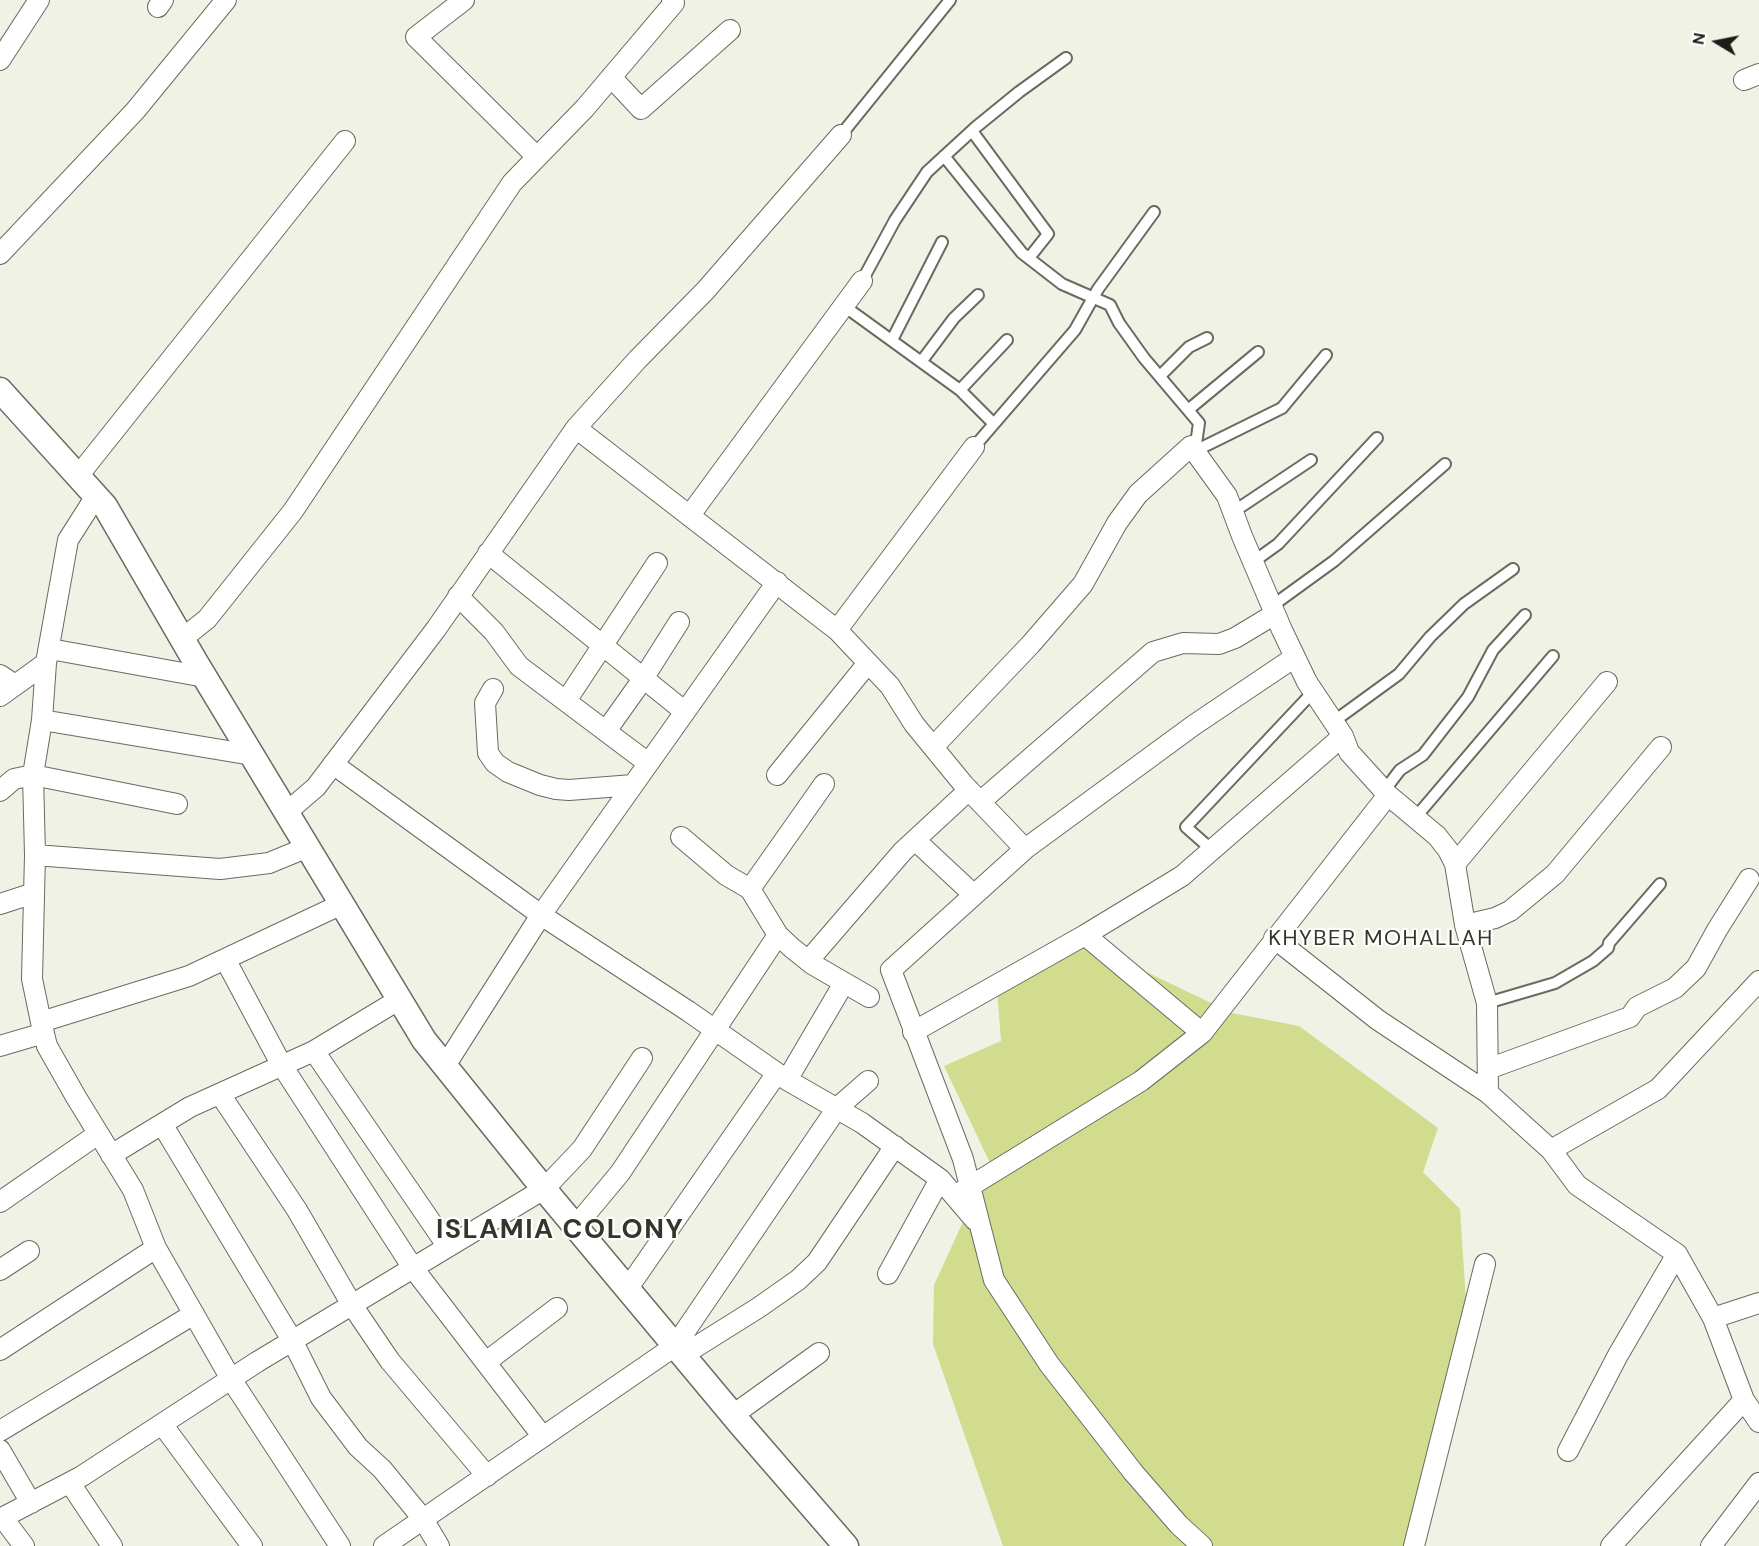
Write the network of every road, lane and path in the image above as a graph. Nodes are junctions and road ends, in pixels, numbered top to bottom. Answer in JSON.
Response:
{"nodes":[{"id":1,"x":39,"y":0,"type":"edge"},
{"id":2,"x":226,"y":0,"type":"edge"},
{"id":3,"x":464,"y":0,"type":"edge"},
{"id":4,"x":950,"y":0,"type":"edge"},
{"id":5,"x":674,"y":1,"type":"edge"},
{"id":6,"x":729,"y":30,"type":"dead end"},
{"id":7,"x":1066,"y":58,"type":"dead end"},
{"id":8,"x":0,"y":60,"type":"edge"},
{"id":9,"x":611,"y":77,"type":"junction"},
{"id":10,"x":972,"y":130,"type":"junction"},
{"id":11,"x":841,"y":135,"type":"joint"},
{"id":12,"x":345,"y":141,"type":"dead end"},
{"id":13,"x":944,"y":156,"type":"junction"},
{"id":14,"x":537,"y":157,"type":"junction"},
{"id":15,"x":1154,"y":212,"type":"dead end"},
{"id":16,"x":942,"y":242,"type":"dead end"},
{"id":17,"x":0,"y":255,"type":"edge"},
{"id":18,"x":1029,"y":258,"type":"junction"},
{"id":19,"x":862,"y":281,"type":"joint"},
{"id":20,"x":978,"y":295,"type":"dead end"},
{"id":21,"x":1093,"y":298,"type":"junction"},
{"id":22,"x":844,"y":306,"type":"junction"},
{"id":23,"x":1207,"y":338,"type":"dead end"},
{"id":24,"x":892,"y":340,"type":"junction"},
{"id":25,"x":1007,"y":340,"type":"dead end"},
{"id":26,"x":1258,"y":352,"type":"dead end"},
{"id":27,"x":1326,"y":355,"type":"dead end"},
{"id":28,"x":921,"y":362,"type":"junction"},
{"id":29,"x":1160,"y":376,"type":"junction"},
{"id":30,"x":0,"y":390,"type":"edge"},
{"id":31,"x":960,"y":390,"type":"junction"},
{"id":32,"x":1188,"y":410,"type":"junction"},
{"id":33,"x":993,"y":423,"type":"junction"},
{"id":34,"x":576,"y":428,"type":"junction"},
{"id":35,"x":1377,"y":438,"type":"dead end"},
{"id":36,"x":974,"y":447,"type":"joint"},
{"id":37,"x":1195,"y":451,"type":"junction"},
{"id":38,"x":1311,"y":460,"type":"dead end"},
{"id":39,"x":1445,"y":464,"type":"dead end"},
{"id":40,"x":78,"y":476,"type":"junction"},
{"id":41,"x":96,"y":496,"type":"junction"},
{"id":42,"x":1233,"y":513,"type":"junction"},
{"id":43,"x":690,"y":515,"type":"junction"},
{"id":44,"x":488,"y":553,"type":"junction"},
{"id":45,"x":1254,"y":562,"type":"junction"},
{"id":46,"x":657,"y":563,"type":"dead end"},
{"id":47,"x":1513,"y":569,"type":"dead end"},
{"id":48,"x":777,"y":582,"type":"junction"},
{"id":49,"x":458,"y":596,"type":"junction"},
{"id":50,"x":1274,"y":610,"type":"junction"},
{"id":51,"x":1525,"y":615,"type":"dead end"},
{"id":52,"x":679,"y":622,"type":"dead end"},
{"id":53,"x":837,"y":630,"type":"junction"},
{"id":54,"x":182,"y":639,"type":"junction"},
{"id":55,"x":603,"y":646,"type":"junction"},
{"id":56,"x":48,"y":656,"type":"junction"},
{"id":57,"x":1553,"y":656,"type":"dead end"},
{"id":58,"x":1295,"y":657,"type":"junction"},
{"id":59,"x":868,"y":663,"type":"junction"},
{"id":60,"x":205,"y":677,"type":"junction"},
{"id":61,"x":643,"y":679,"type":"junction"},
{"id":62,"x":1607,"y":682,"type":"dead end"},
{"id":63,"x":5,"y":685,"type":"edge"},
{"id":64,"x":492,"y":689,"type":"dead end"},
{"id":65,"x":1313,"y":692,"type":"junction"},
{"id":66,"x":566,"y":701,"type":"junction"},
{"id":67,"x":684,"y":711,"type":"junction"},
{"id":68,"x":42,"y":720,"type":"junction"},
{"id":69,"x":1338,"y":729,"type":"junction"},
{"id":70,"x":606,"y":731,"type":"junction"},
{"id":71,"x":933,"y":747,"type":"junction"},
{"id":72,"x":1661,"y":747,"type":"dead end"},
{"id":73,"x":252,"y":755,"type":"junction"},
{"id":74,"x":648,"y":763,"type":"junction"},
{"id":75,"x":333,"y":764,"type":"junction"},
{"id":76,"x":33,"y":775,"type":"junction"},
{"id":77,"x":777,"y":776,"type":"dead end"},
{"id":78,"x":824,"y":784,"type":"dead end"},
{"id":79,"x":633,"y":785,"type":"junction"},
{"id":80,"x":0,"y":791,"type":"edge"},
{"id":81,"x":1386,"y":793,"type":"junction"},
{"id":82,"x":974,"y":796,"type":"junction"},
{"id":83,"x":177,"y":804,"type":"dead end"},
{"id":84,"x":287,"y":812,"type":"junction"},
{"id":85,"x":1415,"y":818,"type":"junction"},
{"id":86,"x":681,"y":837,"type":"dead end"},
{"id":87,"x":915,"y":840,"type":"junction"},
{"id":88,"x":308,"y":847,"type":"junction"},
{"id":89,"x":1025,"y":849,"type":"junction"},
{"id":90,"x":1212,"y":850,"type":"junction"},
{"id":91,"x":35,"y":855,"type":"junction"},
{"id":92,"x":1455,"y":864,"type":"junction"},
{"id":93,"x":1749,"y":879,"type":"dead end"},
{"id":94,"x":1660,"y":884,"type":"dead end"},
{"id":95,"x":750,"y":889,"type":"junction"},
{"id":96,"x":34,"y":893,"type":"junction"},
{"id":97,"x":974,"y":895,"type":"junction"},
{"id":98,"x":0,"y":904,"type":"edge"},
{"id":99,"x":342,"y":904,"type":"junction"},
{"id":100,"x":542,"y":915,"type":"junction"},
{"id":101,"x":1464,"y":925,"type":"junction"},
{"id":102,"x":778,"y":935,"type":"junction"},
{"id":103,"x":1086,"y":935,"type":"junction"},
{"id":104,"x":1274,"y":938,"type":"junction"},
{"id":105,"x":225,"y":958,"type":"junction"},
{"id":106,"x":808,"y":961,"type":"junction"},
{"id":107,"x":1759,"y":981,"type":"edge"},
{"id":108,"x":844,"y":982,"type":"junction"},
{"id":109,"x":869,"y":997,"type":"dead end"},
{"id":110,"x":400,"y":999,"type":"junction"},
{"id":111,"x":1487,"y":1003,"type":"junction"},
{"id":112,"x":42,"y":1028,"type":"junction"},
{"id":113,"x":714,"y":1029,"type":"junction"},
{"id":114,"x":914,"y":1032,"type":"junction"},
{"id":115,"x":1202,"y":1034,"type":"junction"},
{"id":116,"x":0,"y":1046,"type":"edge"},
{"id":117,"x":314,"y":1051,"type":"junction"},
{"id":118,"x":642,"y":1058,"type":"dead end"},
{"id":119,"x":281,"y":1064,"type":"junction"},
{"id":120,"x":445,"y":1066,"type":"junction"},
{"id":121,"x":1488,"y":1069,"type":"junction"},
{"id":122,"x":782,"y":1076,"type":"junction"},
{"id":123,"x":868,"y":1081,"type":"dead end"},
{"id":124,"x":1488,"y":1093,"type":"junction"},
{"id":125,"x":220,"y":1094,"type":"junction"},
{"id":126,"x":837,"y":1108,"type":"junction"},
{"id":127,"x":162,"y":1124,"type":"junction"},
{"id":128,"x":98,"y":1134,"type":"junction"},
{"id":129,"x":895,"y":1146,"type":"junction"},
{"id":130,"x":1551,"y":1150,"type":"junction"},
{"id":131,"x":111,"y":1155,"type":"junction"},
{"id":132,"x":940,"y":1179,"type":"junction"},
{"id":133,"x":544,"y":1189,"type":"junction"},
{"id":134,"x":962,"y":1191,"type":"junction"},
{"id":135,"x":0,"y":1202,"type":"edge"},
{"id":136,"x":576,"y":1227,"type":"junction"},
{"id":137,"x":448,"y":1246,"type":"junction"},
{"id":138,"x":156,"y":1248,"type":"junction"},
{"id":139,"x":29,"y":1251,"type":"dead end"},
{"id":140,"x":1677,"y":1254,"type":"junction"},
{"id":141,"x":1485,"y":1264,"type":"dead end"},
{"id":142,"x":413,"y":1268,"type":"junction"},
{"id":143,"x":0,"y":1270,"type":"edge"},
{"id":144,"x":888,"y":1274,"type":"dead end"},
{"id":145,"x":628,"y":1288,"type":"junction"},
{"id":146,"x":1759,"y":1303,"type":"edge"},
{"id":147,"x":352,"y":1305,"type":"junction"},
{"id":148,"x":557,"y":1308,"type":"dead end"},
{"id":149,"x":194,"y":1314,"type":"junction"},
{"id":150,"x":1713,"y":1318,"type":"junction"},
{"id":151,"x":292,"y":1340,"type":"junction"},
{"id":152,"x":0,"y":1350,"type":"edge"},
{"id":153,"x":679,"y":1351,"type":"junction"},
{"id":154,"x":819,"y":1353,"type":"dead end"},
{"id":155,"x":486,"y":1362,"type":"junction"},
{"id":156,"x":231,"y":1379,"type":"junction"},
{"id":157,"x":1744,"y":1400,"type":"junction"},
{"id":158,"x":733,"y":1415,"type":"junction"},
{"id":159,"x":1759,"y":1422,"type":"edge"},
{"id":160,"x":162,"y":1424,"type":"junction"},
{"id":161,"x":0,"y":1431,"type":"edge"},
{"id":162,"x":543,"y":1437,"type":"junction"},
{"id":163,"x":0,"y":1450,"type":"edge"},
{"id":164,"x":1568,"y":1451,"type":"dead end"},
{"id":165,"x":487,"y":1476,"type":"junction"},
{"id":166,"x":70,"y":1483,"type":"junction"},
{"id":167,"x":1759,"y":1483,"type":"edge"},
{"id":168,"x":31,"y":1503,"type":"junction"},
{"id":169,"x":2,"y":1519,"type":"edge"},
{"id":170,"x":423,"y":1519,"type":"junction"},
{"id":171,"x":838,"y":1543,"type":"edge"},
{"id":172,"x":24,"y":1546,"type":"edge"},
{"id":173,"x":112,"y":1546,"type":"edge"},
{"id":174,"x":252,"y":1546,"type":"edge"},
{"id":175,"x":340,"y":1546,"type":"edge"},
{"id":176,"x":384,"y":1546,"type":"edge"},
{"id":177,"x":439,"y":1546,"type":"edge"},
{"id":178,"x":1202,"y":1546,"type":"edge"},
{"id":179,"x":1414,"y":1546,"type":"edge"},
{"id":180,"x":1611,"y":1546,"type":"edge"},
{"id":181,"x":1711,"y":1546,"type":"edge"}],
"edges":[{"from":1,"to":8,"type":"street"},
{"from":2,"to":17,"type":"street"},
{"from":3,"to":14,"type":"street"},
{"from":4,"to":11,"type":"lane"},
{"from":5,"to":9,"type":"street"},
{"from":6,"to":9,"type":"street"},
{"from":7,"to":10,"type":"lane"},
{"from":9,"to":14,"type":"street"},
{"from":10,"to":13,"type":"lane"},
{"from":10,"to":18,"type":"lane"},
{"from":11,"to":34,"type":"street"},
{"from":12,"to":40,"type":"street"},
{"from":13,"to":18,"type":"lane"},
{"from":13,"to":19,"type":"lane"},
{"from":14,"to":54,"type":"street"},
{"from":15,"to":21,"type":"lane"},
{"from":16,"to":24,"type":"lane"},
{"from":18,"to":21,"type":"lane"},
{"from":19,"to":22,"type":"street"},
{"from":20,"to":28,"type":"lane"},
{"from":21,"to":29,"type":"lane"},
{"from":21,"to":33,"type":"lane"},
{"from":22,"to":24,"type":"lane"},
{"from":22,"to":43,"type":"street"},
{"from":23,"to":29,"type":"lane"},
{"from":24,"to":28,"type":"lane"},
{"from":25,"to":31,"type":"lane"},
{"from":26,"to":32,"type":"lane"},
{"from":27,"to":37,"type":"lane"},
{"from":28,"to":31,"type":"lane"},
{"from":29,"to":32,"type":"lane"},
{"from":30,"to":40,"type":"street"},
{"from":31,"to":33,"type":"lane"},
{"from":32,"to":37,"type":"lane"},
{"from":33,"to":36,"type":"lane"},
{"from":34,"to":43,"type":"street"},
{"from":34,"to":44,"type":"street"},
{"from":35,"to":45,"type":"lane"},
{"from":36,"to":53,"type":"street"},
{"from":37,"to":42,"type":"street"},
{"from":37,"to":71,"type":"street"},
{"from":38,"to":42,"type":"lane"},
{"from":39,"to":50,"type":"lane"},
{"from":40,"to":41,"type":"street"},
{"from":41,"to":54,"type":"street"},
{"from":41,"to":56,"type":"street"},
{"from":42,"to":45,"type":"street"},
{"from":43,"to":48,"type":"street"},
{"from":44,"to":49,"type":"street"},
{"from":44,"to":55,"type":"street"},
{"from":45,"to":50,"type":"street"},
{"from":46,"to":55,"type":"street"},
{"from":47,"to":69,"type":"lane"},
{"from":48,"to":53,"type":"street"},
{"from":48,"to":67,"type":"street"},
{"from":49,"to":66,"type":"street"},
{"from":49,"to":75,"type":"street"},
{"from":50,"to":58,"type":"street"},
{"from":50,"to":82,"type":"street"},
{"from":51,"to":81,"type":"lane"},
{"from":52,"to":61,"type":"street"},
{"from":53,"to":59,"type":"street"},
{"from":54,"to":60,"type":"street"},
{"from":55,"to":61,"type":"street"},
{"from":55,"to":66,"type":"street"},
{"from":56,"to":60,"type":"street"},
{"from":56,"to":63,"type":"street"},
{"from":56,"to":68,"type":"street"},
{"from":57,"to":85,"type":"lane"},
{"from":58,"to":65,"type":"street"},
{"from":58,"to":89,"type":"street"},
{"from":59,"to":71,"type":"street"},
{"from":59,"to":77,"type":"street"},
{"from":60,"to":73,"type":"street"},
{"from":61,"to":67,"type":"street"},
{"from":61,"to":70,"type":"street"},
{"from":62,"to":92,"type":"street"},
{"from":64,"to":79,"type":"street"},
{"from":65,"to":69,"type":"street"},
{"from":65,"to":90,"type":"lane"},
{"from":66,"to":70,"type":"street"},
{"from":67,"to":74,"type":"street"},
{"from":68,"to":73,"type":"street"},
{"from":68,"to":76,"type":"street"},
{"from":69,"to":81,"type":"street"},
{"from":69,"to":90,"type":"street"},
{"from":70,"to":74,"type":"street"},
{"from":71,"to":82,"type":"street"},
{"from":72,"to":101,"type":"street"},
{"from":73,"to":84,"type":"street"},
{"from":74,"to":79,"type":"street"},
{"from":75,"to":84,"type":"street"},
{"from":75,"to":100,"type":"street"},
{"from":76,"to":80,"type":"street"},
{"from":76,"to":83,"type":"street"},
{"from":76,"to":91,"type":"street"},
{"from":78,"to":95,"type":"street"},
{"from":79,"to":100,"type":"street"},
{"from":81,"to":85,"type":"street"},
{"from":81,"to":104,"type":"street"},
{"from":82,"to":87,"type":"street"},
{"from":82,"to":89,"type":"street"},
{"from":84,"to":88,"type":"street"},
{"from":85,"to":92,"type":"street"},
{"from":86,"to":95,"type":"street"},
{"from":87,"to":97,"type":"street"},
{"from":87,"to":106,"type":"street"},
{"from":88,"to":91,"type":"street"},
{"from":88,"to":99,"type":"street"},
{"from":89,"to":97,"type":"street"},
{"from":90,"to":103,"type":"street"},
{"from":91,"to":96,"type":"street"},
{"from":92,"to":101,"type":"street"},
{"from":93,"to":121,"type":"street"},
{"from":94,"to":111,"type":"lane"},
{"from":95,"to":102,"type":"street"},
{"from":96,"to":98,"type":"street"},
{"from":96,"to":112,"type":"street"},
{"from":97,"to":114,"type":"street"},
{"from":99,"to":105,"type":"street"},
{"from":99,"to":110,"type":"street"},
{"from":100,"to":113,"type":"street"},
{"from":100,"to":120,"type":"street"},
{"from":101,"to":111,"type":"street"},
{"from":102,"to":106,"type":"street"},
{"from":102,"to":113,"type":"street"},
{"from":103,"to":114,"type":"street"},
{"from":103,"to":115,"type":"street"},
{"from":104,"to":115,"type":"street"},
{"from":104,"to":124,"type":"street"},
{"from":105,"to":112,"type":"street"},
{"from":105,"to":119,"type":"street"},
{"from":106,"to":108,"type":"street"},
{"from":107,"to":130,"type":"street"},
{"from":108,"to":109,"type":"street"},
{"from":108,"to":122,"type":"street"},
{"from":110,"to":117,"type":"street"},
{"from":110,"to":120,"type":"street"},
{"from":111,"to":121,"type":"street"},
{"from":112,"to":116,"type":"street"},
{"from":112,"to":128,"type":"street"},
{"from":113,"to":122,"type":"street"},
{"from":113,"to":136,"type":"street"},
{"from":114,"to":134,"type":"street"},
{"from":115,"to":134,"type":"street"},
{"from":117,"to":119,"type":"street"},
{"from":117,"to":137,"type":"street"},
{"from":118,"to":133,"type":"street"},
{"from":119,"to":125,"type":"street"},
{"from":119,"to":142,"type":"street"},
{"from":120,"to":133,"type":"street"},
{"from":121,"to":124,"type":"street"},
{"from":122,"to":126,"type":"street"},
{"from":122,"to":145,"type":"street"},
{"from":123,"to":126,"type":"street"},
{"from":124,"to":130,"type":"street"},
{"from":125,"to":127,"type":"street"},
{"from":125,"to":147,"type":"street"},
{"from":126,"to":129,"type":"street"},
{"from":126,"to":153,"type":"street"},
{"from":127,"to":131,"type":"street"},
{"from":127,"to":151,"type":"street"},
{"from":128,"to":131,"type":"street"},
{"from":128,"to":135,"type":"street"},
{"from":129,"to":132,"type":"street"},
{"from":129,"to":153,"type":"street"},
{"from":130,"to":140,"type":"street"},
{"from":131,"to":138,"type":"street"},
{"from":132,"to":134,"type":"street"},
{"from":132,"to":144,"type":"street"},
{"from":133,"to":136,"type":"street"},
{"from":133,"to":137,"type":"street"},
{"from":134,"to":178,"type":"street"},
{"from":136,"to":145,"type":"street"},
{"from":137,"to":142,"type":"street"},
{"from":138,"to":149,"type":"street"},
{"from":138,"to":152,"type":"street"},
{"from":139,"to":143,"type":"street"},
{"from":140,"to":150,"type":"street"},
{"from":140,"to":164,"type":"street"},
{"from":141,"to":179,"type":"street"},
{"from":142,"to":147,"type":"street"},
{"from":142,"to":155,"type":"street"},
{"from":145,"to":153,"type":"street"},
{"from":146,"to":150,"type":"street"},
{"from":147,"to":151,"type":"street"},
{"from":147,"to":165,"type":"street"},
{"from":148,"to":155,"type":"street"},
{"from":149,"to":156,"type":"street"},
{"from":149,"to":161,"type":"street"},
{"from":150,"to":157,"type":"street"},
{"from":151,"to":156,"type":"street"},
{"from":151,"to":170,"type":"street"},
{"from":153,"to":158,"type":"street"},
{"from":153,"to":162,"type":"street"},
{"from":154,"to":158,"type":"street"},
{"from":155,"to":162,"type":"street"},
{"from":156,"to":160,"type":"street"},
{"from":156,"to":175,"type":"street"},
{"from":157,"to":159,"type":"street"},
{"from":157,"to":180,"type":"street"},
{"from":158,"to":171,"type":"street"},
{"from":160,"to":166,"type":"street"},
{"from":160,"to":174,"type":"street"},
{"from":162,"to":165,"type":"street"},
{"from":163,"to":168,"type":"street"},
{"from":165,"to":170,"type":"street"},
{"from":166,"to":168,"type":"street"},
{"from":166,"to":173,"type":"street"},
{"from":167,"to":181,"type":"street"},
{"from":168,"to":169,"type":"street"},
{"from":169,"to":172,"type":"street"},
{"from":170,"to":176,"type":"street"},
{"from":170,"to":177,"type":"street"}]}
